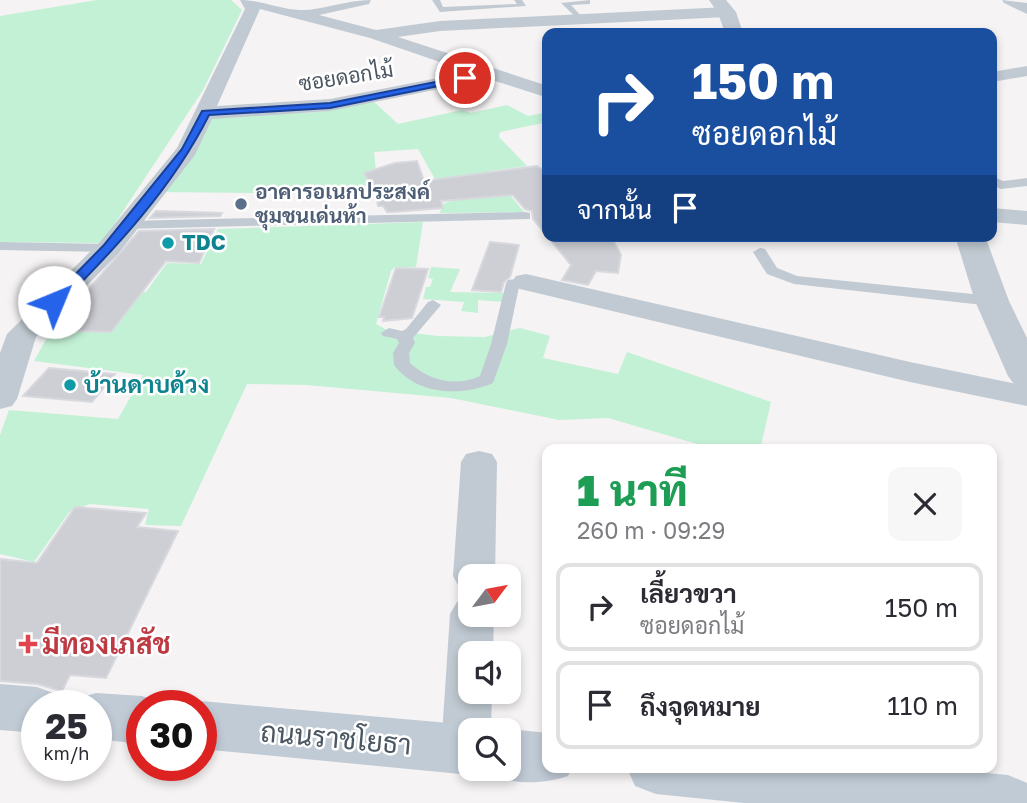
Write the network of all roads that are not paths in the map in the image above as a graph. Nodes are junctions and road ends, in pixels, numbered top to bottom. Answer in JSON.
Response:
{"nodes":[{"id":1,"x":436,"y":0,"type":"edge"},
{"id":2,"x":518,"y":0,"type":"edge"},
{"id":3,"x":1009,"y":0,"type":"edge"},
{"id":4,"x":249,"y":1,"type":"edge"},
{"id":5,"x":365,"y":1,"type":"edge"},
{"id":6,"x":587,"y":2,"type":"dead end"},
{"id":7,"x":722,"y":6,"type":"edge"},
{"id":8,"x":481,"y":8,"type":"junction"},
{"id":9,"x":1027,"y":9,"type":"edge"},
{"id":10,"x":302,"y":14,"type":"junction"},
{"id":11,"x":580,"y":19,"type":"junction"},
{"id":12,"x":495,"y":23,"type":"junction"},
{"id":13,"x":732,"y":28,"type":"edge"},
{"id":14,"x":376,"y":35,"type":"junction"},
{"id":15,"x":1027,"y":71,"type":"edge"},
{"id":16,"x":492,"y":73,"type":"junction"},
{"id":17,"x":997,"y":76,"type":"edge"},
{"id":18,"x":542,"y":90,"type":"edge"},
{"id":19,"x":205,"y":113,"type":"junction"},
{"id":20,"x":1027,"y":182,"type":"edge"},
{"id":21,"x":997,"y":183,"type":"edge"},
{"id":22,"x":526,"y":216,"type":"dead end"},
{"id":23,"x":997,"y":216,"type":"edge"},
{"id":24,"x":1027,"y":219,"type":"edge"},
{"id":25,"x":125,"y":225,"type":"junction"},
{"id":26,"x":972,"y":242,"type":"edge"},
{"id":27,"x":0,"y":246,"type":"edge"},
{"id":28,"x":109,"y":248,"type":"junction"},
{"id":29,"x":760,"y":252,"type":"dead end"},
{"id":30,"x":526,"y":282,"type":"joint"},
{"id":31,"x":992,"y":301,"type":"junction"},
{"id":32,"x":433,"y":305,"type":"dead end"},
{"id":33,"x":1027,"y":376,"type":"edge"},
{"id":34,"x":1027,"y":396,"type":"edge"},
{"id":35,"x":0,"y":399,"type":"edge"},
{"id":36,"x":479,"y":461,"type":"dead end"},
{"id":37,"x":475,"y":564,"type":"edge"},
{"id":38,"x":473,"y":627,"type":"edge"},
{"id":39,"x":0,"y":707,"type":"edge"},
{"id":40,"x":21,"y":709,"type":"edge"},
{"id":41,"x":480,"y":718,"type":"edge"},
{"id":42,"x":217,"y":726,"type":"edge"},
{"id":43,"x":458,"y":749,"type":"edge"},
{"id":44,"x":521,"y":755,"type":"edge"},
{"id":45,"x":542,"y":757,"type":"edge"},
{"id":46,"x":706,"y":773,"type":"edge"},
{"id":47,"x":1008,"y":803,"type":"edge"}],
"edges":[{"from":1,"to":8,"type":"lane"},
{"from":2,"to":8,"type":"lane"},
{"from":3,"to":9,"type":"street"},
{"from":4,"to":10,"type":"street"},
{"from":4,"to":19,"type":"street"},
{"from":5,"to":10,"type":"street"},
{"from":6,"to":11,"type":"lane"},
{"from":7,"to":11,"type":"street"},
{"from":7,"to":13,"type":"street"},
{"from":8,"to":12,"type":"street"},
{"from":10,"to":14,"type":"street"},
{"from":11,"to":12,"type":"street"},
{"from":12,"to":14,"type":"street"},
{"from":14,"to":16,"type":"street"},
{"from":15,"to":17,"type":"street"},
{"from":16,"to":18,"type":"street"},
{"from":16,"to":19,"type":"street","name":"ซอยดอกไม้"},
{"from":19,"to":25,"type":"street"},
{"from":20,"to":21,"type":"lane"},
{"from":22,"to":25,"type":"lane"},
{"from":23,"to":24,"type":"street"},
{"from":25,"to":28,"type":"street"},
{"from":26,"to":31,"type":"street"},
{"from":27,"to":28,"type":"lane"},
{"from":28,"to":35,"type":"street"},
{"from":29,"to":31,"type":"lane"},
{"from":30,"to":32,"type":"lane"},
{"from":30,"to":34,"type":"street"},
{"from":31,"to":33,"type":"street"},
{"from":36,"to":37,"type":"street"},
{"from":38,"to":41,"type":"street"},
{"from":39,"to":40,"type":"main road"},
{"from":42,"to":43,"type":"main road","name":"ถนนราชโยธา"},
{"from":44,"to":45,"type":"main road","name":"ถนนราชโยธา"},
{"from":46,"to":47,"type":"main road"}]}
